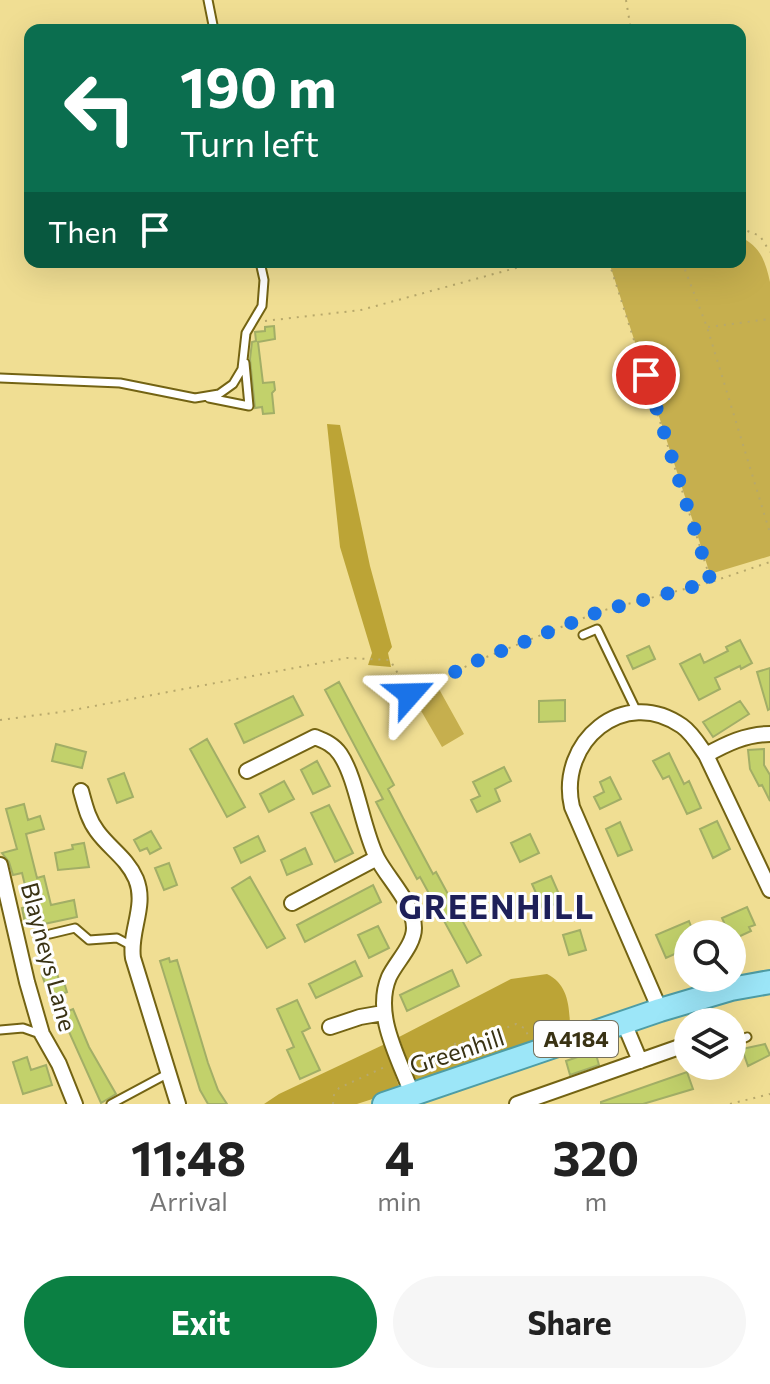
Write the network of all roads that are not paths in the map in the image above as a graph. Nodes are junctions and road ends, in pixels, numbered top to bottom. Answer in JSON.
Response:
{"nodes":[{"id":1,"x":208,"y":0,"type":"edge"},
{"id":2,"x":213,"y":24,"type":"edge"},
{"id":3,"x":261,"y":268,"type":"edge"},
{"id":4,"x":243,"y":346,"type":"junction"},
{"id":5,"x":0,"y":378,"type":"edge"},
{"id":6,"x":203,"y":397,"type":"junction"},
{"id":7,"x":583,"y":635,"type":"dead end"},
{"id":8,"x":637,"y":712,"type":"junction"},
{"id":9,"x":770,"y":734,"type":"edge"},
{"id":10,"x":706,"y":755,"type":"junction"},
{"id":11,"x":247,"y":770,"type":"dead end"},
{"id":12,"x":81,"y":791,"type":"dead end"},
{"id":13,"x":377,"y":858,"type":"junction"},
{"id":14,"x":0,"y":865,"type":"edge"},
{"id":15,"x":770,"y":890,"type":"edge"},
{"id":16,"x":292,"y":902,"type":"dead end"},
{"id":17,"x":50,"y":934,"type":"dead end"},
{"id":18,"x":132,"y":946,"type":"junction"},
{"id":19,"x":770,"y":982,"type":"edge"},
{"id":20,"x":660,"y":1010,"type":"junction"},
{"id":21,"x":383,"y":1013,"type":"junction"},
{"id":22,"x":624,"y":1023,"type":"junction"},
{"id":23,"x":330,"y":1027,"type":"dead end"},
{"id":24,"x":0,"y":1030,"type":"edge"},
{"id":25,"x":42,"y":1034,"type":"junction"},
{"id":26,"x":674,"y":1049,"type":"edge"},
{"id":27,"x":640,"y":1061,"type":"junction"},
{"id":28,"x":167,"y":1074,"type":"junction"},
{"id":29,"x":398,"y":1100,"type":"edge"},
{"id":30,"x":75,"y":1104,"type":"edge"},
{"id":31,"x":111,"y":1104,"type":"edge"},
{"id":32,"x":178,"y":1104,"type":"edge"},
{"id":33,"x":517,"y":1104,"type":"edge"}],
"edges":[{"from":1,"to":2,"type":"lane"},
{"from":3,"to":4,"type":"lane"},
{"from":4,"to":6,"type":"lane"},
{"from":4,"to":6,"type":"lane"},
{"from":5,"to":6,"type":"lane"},
{"from":7,"to":8,"type":"lane"},
{"from":8,"to":10,"type":"street"},
{"from":8,"to":20,"type":"street"},
{"from":9,"to":10,"type":"street"},
{"from":10,"to":15,"type":"street"},
{"from":11,"to":13,"type":"street"},
{"from":12,"to":18,"type":"street"},
{"from":13,"to":16,"type":"street"},
{"from":13,"to":21,"type":"street"},
{"from":14,"to":25,"type":"street","name":"Blayneys Lane"},
{"from":17,"to":18,"type":"lane"},
{"from":18,"to":28,"type":"street"},
{"from":19,"to":20,"type":"main road","name":"Greenhill","number":"A4184"},
{"from":20,"to":22,"type":"main road","name":"Greenhill","number":"A4184"},
{"from":21,"to":23,"type":"street"},
{"from":21,"to":29,"type":"street"},
{"from":22,"to":27,"type":"street"},
{"from":22,"to":29,"type":"main road","name":"Greenhill","number":"A4184"},
{"from":24,"to":25,"type":"lane"},
{"from":25,"to":30,"type":"street","name":"Blayneys Lane"},
{"from":26,"to":27,"type":"street"},
{"from":27,"to":33,"type":"street"},
{"from":28,"to":31,"type":"lane"},
{"from":28,"to":32,"type":"street"}]}
